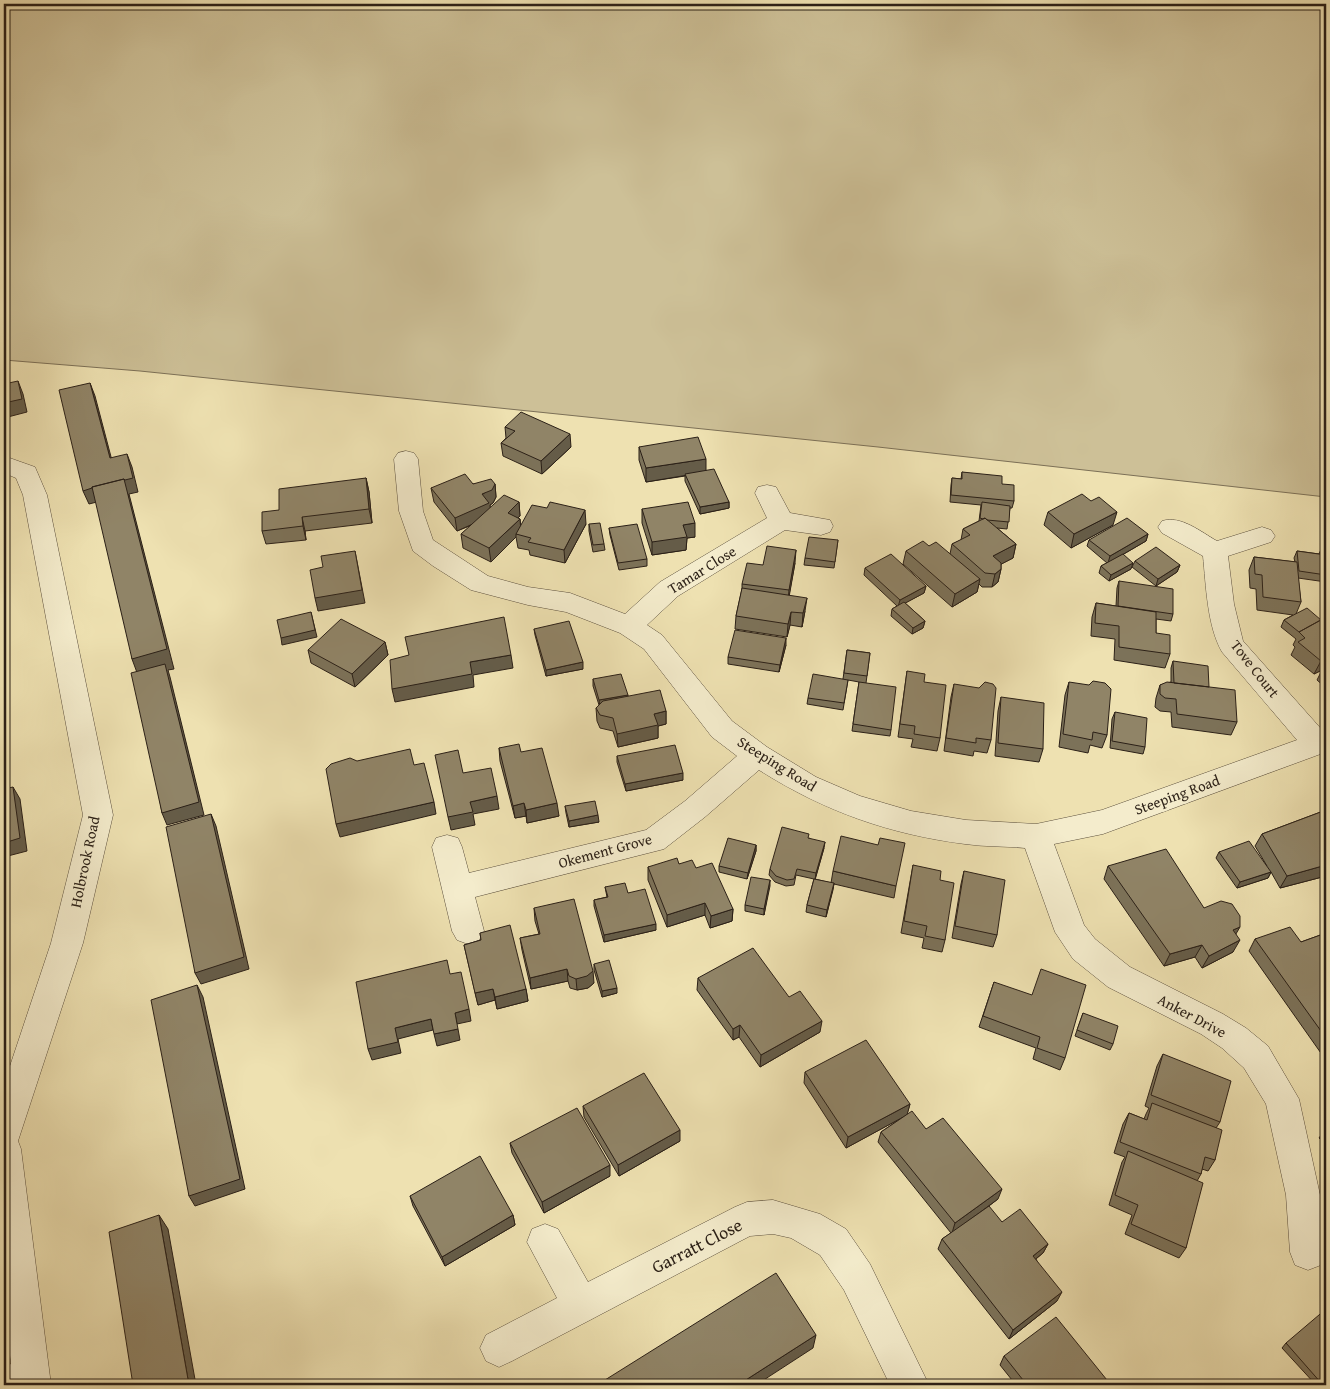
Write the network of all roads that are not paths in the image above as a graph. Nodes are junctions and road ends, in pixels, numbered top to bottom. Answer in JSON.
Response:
{"nodes":[{"id":1,"x":406,"y":458,"type":"dead end"},
{"id":2,"x":4,"y":464,"type":"edge"},
{"id":3,"x":767,"y":493,"type":"dead end"},
{"id":4,"x":781,"y":521,"type":"junction"},
{"id":5,"x":821,"y":526,"type":"dead end"},
{"id":6,"x":1170,"y":527,"type":"dead end"},
{"id":7,"x":1262,"y":536,"type":"dead end"},
{"id":8,"x":1215,"y":552,"type":"junction"},
{"id":9,"x":630,"y":626,"type":"junction"},
{"id":10,"x":1322,"y":743,"type":"edge"},
{"id":11,"x":757,"y":754,"type":"junction"},
{"id":12,"x":1036,"y":836,"type":"junction"},
{"id":13,"x":447,"y":848,"type":"dead end"},
{"id":14,"x":457,"y":889,"type":"junction"},
{"id":15,"x":468,"y":931,"type":"dead end"},
{"id":16,"x":4,"y":1134,"type":"edge"},
{"id":17,"x":4,"y":1149,"type":"edge"},
{"id":18,"x":546,"y":1242,"type":"dead end"},
{"id":19,"x":1308,"y":1252,"type":"dead end"},
{"id":20,"x":581,"y":1306,"type":"junction"},
{"id":21,"x":499,"y":1348,"type":"dead end"},
{"id":22,"x":23,"y":1382,"type":"edge"},
{"id":23,"x":910,"y":1385,"type":"edge"}],
"edges":[{"from":1,"to":9,"type":"street","name":"Steeping Road"},
{"from":2,"to":16,"type":"street","name":"Holbrook Road"},
{"from":3,"to":4,"type":"street"},
{"from":4,"to":5,"type":"street"},
{"from":4,"to":9,"type":"street","name":"Tamar Close"},
{"from":6,"to":8,"type":"street"},
{"from":7,"to":8,"type":"street"},
{"from":8,"to":10,"type":"street","name":"Tove Court"},
{"from":9,"to":11,"type":"street","name":"Steeping Road"},
{"from":10,"to":12,"type":"street","name":"Steeping Road"},
{"from":11,"to":12,"type":"street","name":"Steeping Road"},
{"from":11,"to":14,"type":"street","name":"Okement Grove"},
{"from":12,"to":19,"type":"street","name":"Anker Drive"},
{"from":13,"to":14,"type":"street"},
{"from":14,"to":15,"type":"street"},
{"from":17,"to":22,"type":"street"},
{"from":18,"to":20,"type":"street"},
{"from":20,"to":21,"type":"street","name":"Garratt Close"},
{"from":20,"to":23,"type":"street","name":"Garratt Close"}]}
